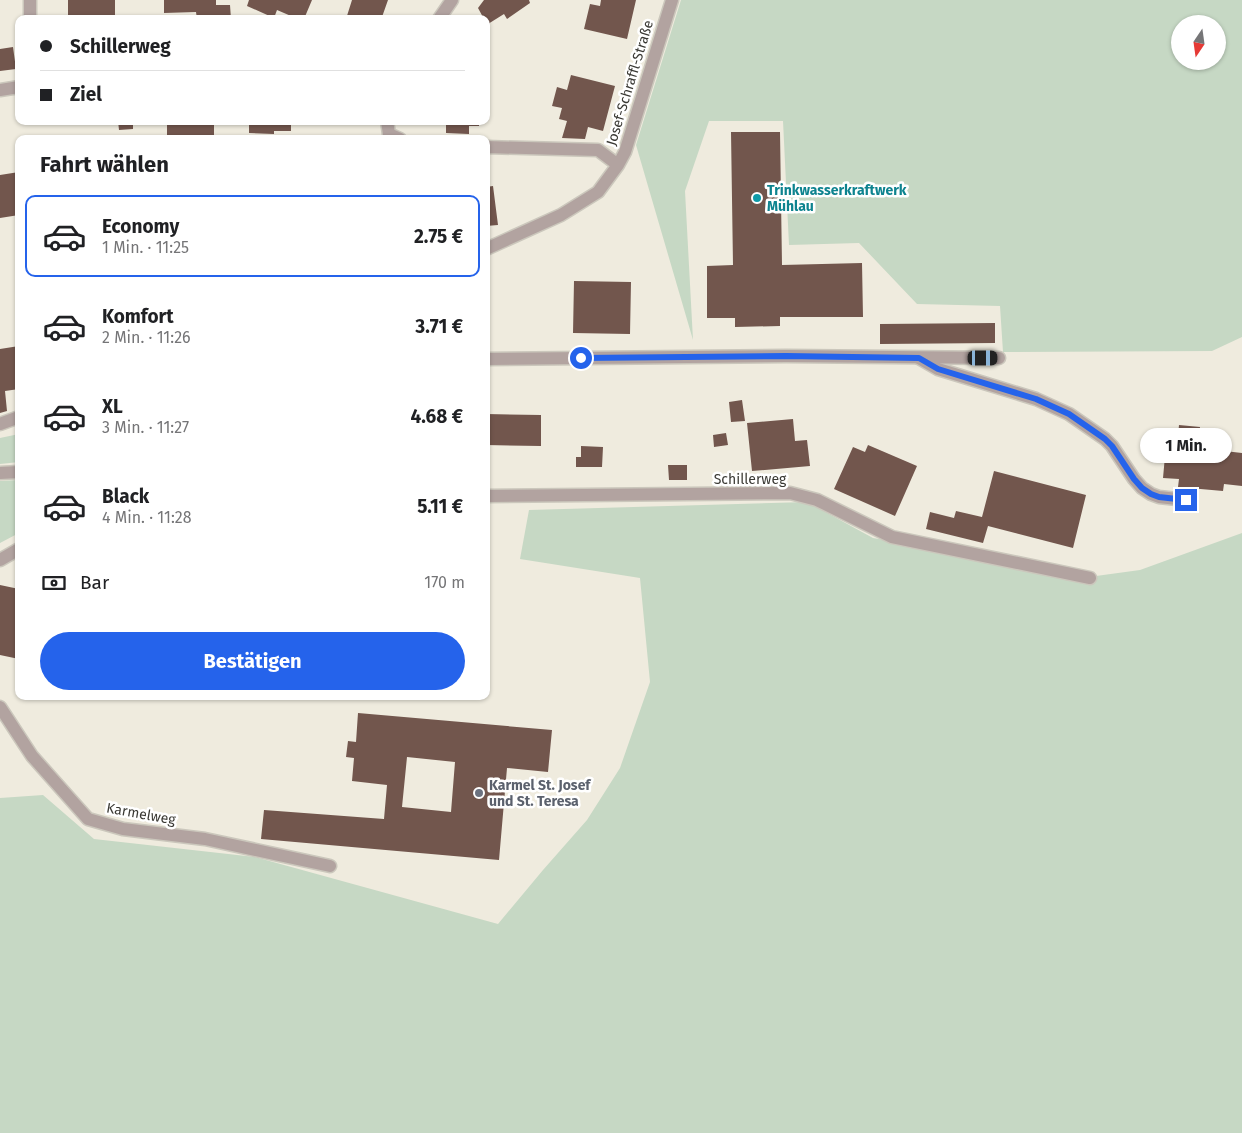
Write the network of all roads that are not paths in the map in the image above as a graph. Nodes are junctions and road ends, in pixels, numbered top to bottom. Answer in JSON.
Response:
{"nodes":[{"id":1,"x":30,"y":0,"type":"edge"},
{"id":2,"x":452,"y":0,"type":"edge"},
{"id":3,"x":672,"y":0,"type":"edge"},
{"id":4,"x":30,"y":15,"type":"edge"},
{"id":5,"x":442,"y":15,"type":"edge"},
{"id":6,"x":15,"y":88,"type":"edge"},
{"id":7,"x":0,"y":90,"type":"edge"},
{"id":8,"x":490,"y":147,"type":"edge"},
{"id":9,"x":618,"y":165,"type":"junction"},
{"id":10,"x":490,"y":247,"type":"edge"},
{"id":11,"x":919,"y":358,"type":"junction"},
{"id":12,"x":999,"y":358,"type":"dead end"},
{"id":13,"x":490,"y":359,"type":"edge"},
{"id":14,"x":15,"y":418,"type":"edge"},
{"id":15,"x":0,"y":424,"type":"edge"},
{"id":16,"x":15,"y":472,"type":"edge"},
{"id":17,"x":0,"y":473,"type":"edge"},
{"id":18,"x":490,"y":496,"type":"edge"},
{"id":19,"x":1186,"y":500,"type":"dead end"},
{"id":20,"x":15,"y":551,"type":"edge"},
{"id":21,"x":0,"y":560,"type":"edge"},
{"id":22,"x":1090,"y":578,"type":"dead end"},
{"id":23,"x":0,"y":707,"type":"edge"},
{"id":24,"x":330,"y":866,"type":"dead end"}],
"edges":[{"from":1,"to":4,"type":"street"},
{"from":2,"to":5,"type":"street"},
{"from":3,"to":9,"type":"street","name":"Josef-Schraffl-Straße"},
{"from":6,"to":7,"type":"street"},
{"from":8,"to":9,"type":"street"},
{"from":9,"to":10,"type":"street","name":"Josef-Schraffl-Straße"},
{"from":11,"to":12,"type":"street"},
{"from":11,"to":13,"type":"street"},
{"from":11,"to":19,"type":"street"},
{"from":14,"to":15,"type":"street"},
{"from":16,"to":17,"type":"street"},
{"from":18,"to":22,"type":"street","name":"Schillerweg"},
{"from":20,"to":21,"type":"street"},
{"from":23,"to":24,"type":"street","name":"Karmelweg"}]}
